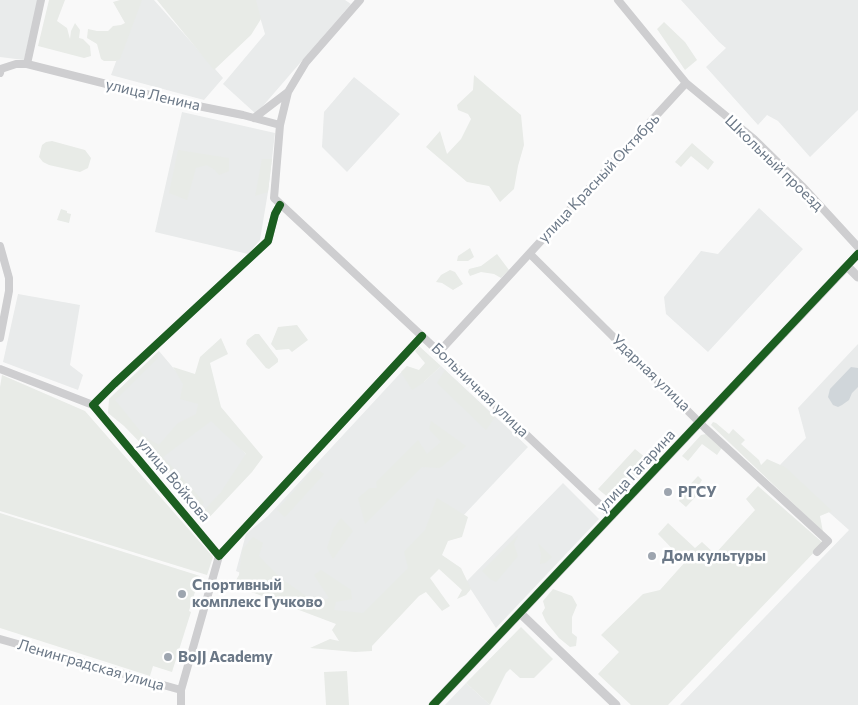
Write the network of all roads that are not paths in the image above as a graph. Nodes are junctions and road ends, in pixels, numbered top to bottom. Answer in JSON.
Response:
{"nodes":[{"id":1,"x":40,"y":0,"type":"edge"},
{"id":2,"x":360,"y":0,"type":"edge"},
{"id":3,"x":618,"y":0,"type":"edge"},
{"id":4,"x":27,"y":64,"type":"junction"},
{"id":5,"x":0,"y":73,"type":"edge"},
{"id":6,"x":686,"y":83,"type":"junction"},
{"id":7,"x":288,"y":92,"type":"junction"},
{"id":8,"x":254,"y":118,"type":"junction"},
{"id":9,"x":280,"y":126,"type":"junction"},
{"id":10,"x":280,"y":205,"type":"junction"},
{"id":11,"x":0,"y":246,"type":"edge"},
{"id":12,"x":858,"y":247,"type":"edge"},
{"id":13,"x":530,"y":254,"type":"junction"},
{"id":14,"x":858,"y":254,"type":"edge"},
{"id":15,"x":847,"y":266,"type":"junction"},
{"id":16,"x":858,"y":277,"type":"edge"},
{"id":17,"x":422,"y":336,"type":"junction"},
{"id":18,"x":0,"y":338,"type":"edge"},
{"id":19,"x":439,"y":352,"type":"junction"},
{"id":20,"x":0,"y":369,"type":"edge"},
{"id":21,"x":93,"y":405,"type":"junction"},
{"id":22,"x":700,"y":422,"type":"junction"},
{"id":23,"x":612,"y":516,"type":"junction"},
{"id":24,"x":817,"y":552,"type":"dead end"},
{"id":25,"x":219,"y":556,"type":"junction"},
{"id":26,"x":520,"y":613,"type":"junction"},
{"id":27,"x":0,"y":639,"type":"edge"},
{"id":28,"x":181,"y":690,"type":"junction"},
{"id":29,"x":181,"y":705,"type":"edge"},
{"id":30,"x":433,"y":705,"type":"edge"},
{"id":31,"x":616,"y":705,"type":"edge"}],
"edges":[{"from":1,"to":4,"type":"street"},
{"from":2,"to":7,"type":"street"},
{"from":3,"to":6,"type":"street"},
{"from":4,"to":5,"type":"street"},
{"from":4,"to":8,"type":"street","name":"улица Ленина"},
{"from":6,"to":12,"type":"street","name":"Школьный проезд"},
{"from":6,"to":13,"type":"street","name":"улица Красный Октябрь"},
{"from":7,"to":8,"type":"street"},
{"from":7,"to":9,"type":"street"},
{"from":8,"to":9,"type":"street","name":"улица Ленина"},
{"from":9,"to":10,"type":"street"},
{"from":10,"to":17,"type":"street","name":"Больничная улица"},
{"from":10,"to":21,"type":"street"},
{"from":11,"to":18,"type":"street"},
{"from":13,"to":19,"type":"street","name":"улица Красный Октябрь"},
{"from":13,"to":22,"type":"street","name":"Ударная улица"},
{"from":14,"to":15,"type":"street","name":"улица Гагарина"},
{"from":15,"to":16,"type":"street"},
{"from":15,"to":22,"type":"street","name":"улица Гагарина"},
{"from":17,"to":19,"type":"street","name":"Больничная улица"},
{"from":17,"to":25,"type":"street"},
{"from":19,"to":23,"type":"street","name":"Больничная улица"},
{"from":20,"to":21,"type":"street","name":"улица Войкова"},
{"from":21,"to":25,"type":"street","name":"улица Войкова"},
{"from":22,"to":23,"type":"street","name":"улица Гагарина"},
{"from":22,"to":24,"type":"street","name":"Ударная улица"},
{"from":23,"to":26,"type":"street","name":"улица Гагарина"},
{"from":25,"to":28,"type":"street"},
{"from":26,"to":30,"type":"street","name":"улица Гагарина"},
{"from":26,"to":31,"type":"street"},
{"from":27,"to":28,"type":"street","name":"Ленинградская улица"},
{"from":28,"to":29,"type":"street"}]}
